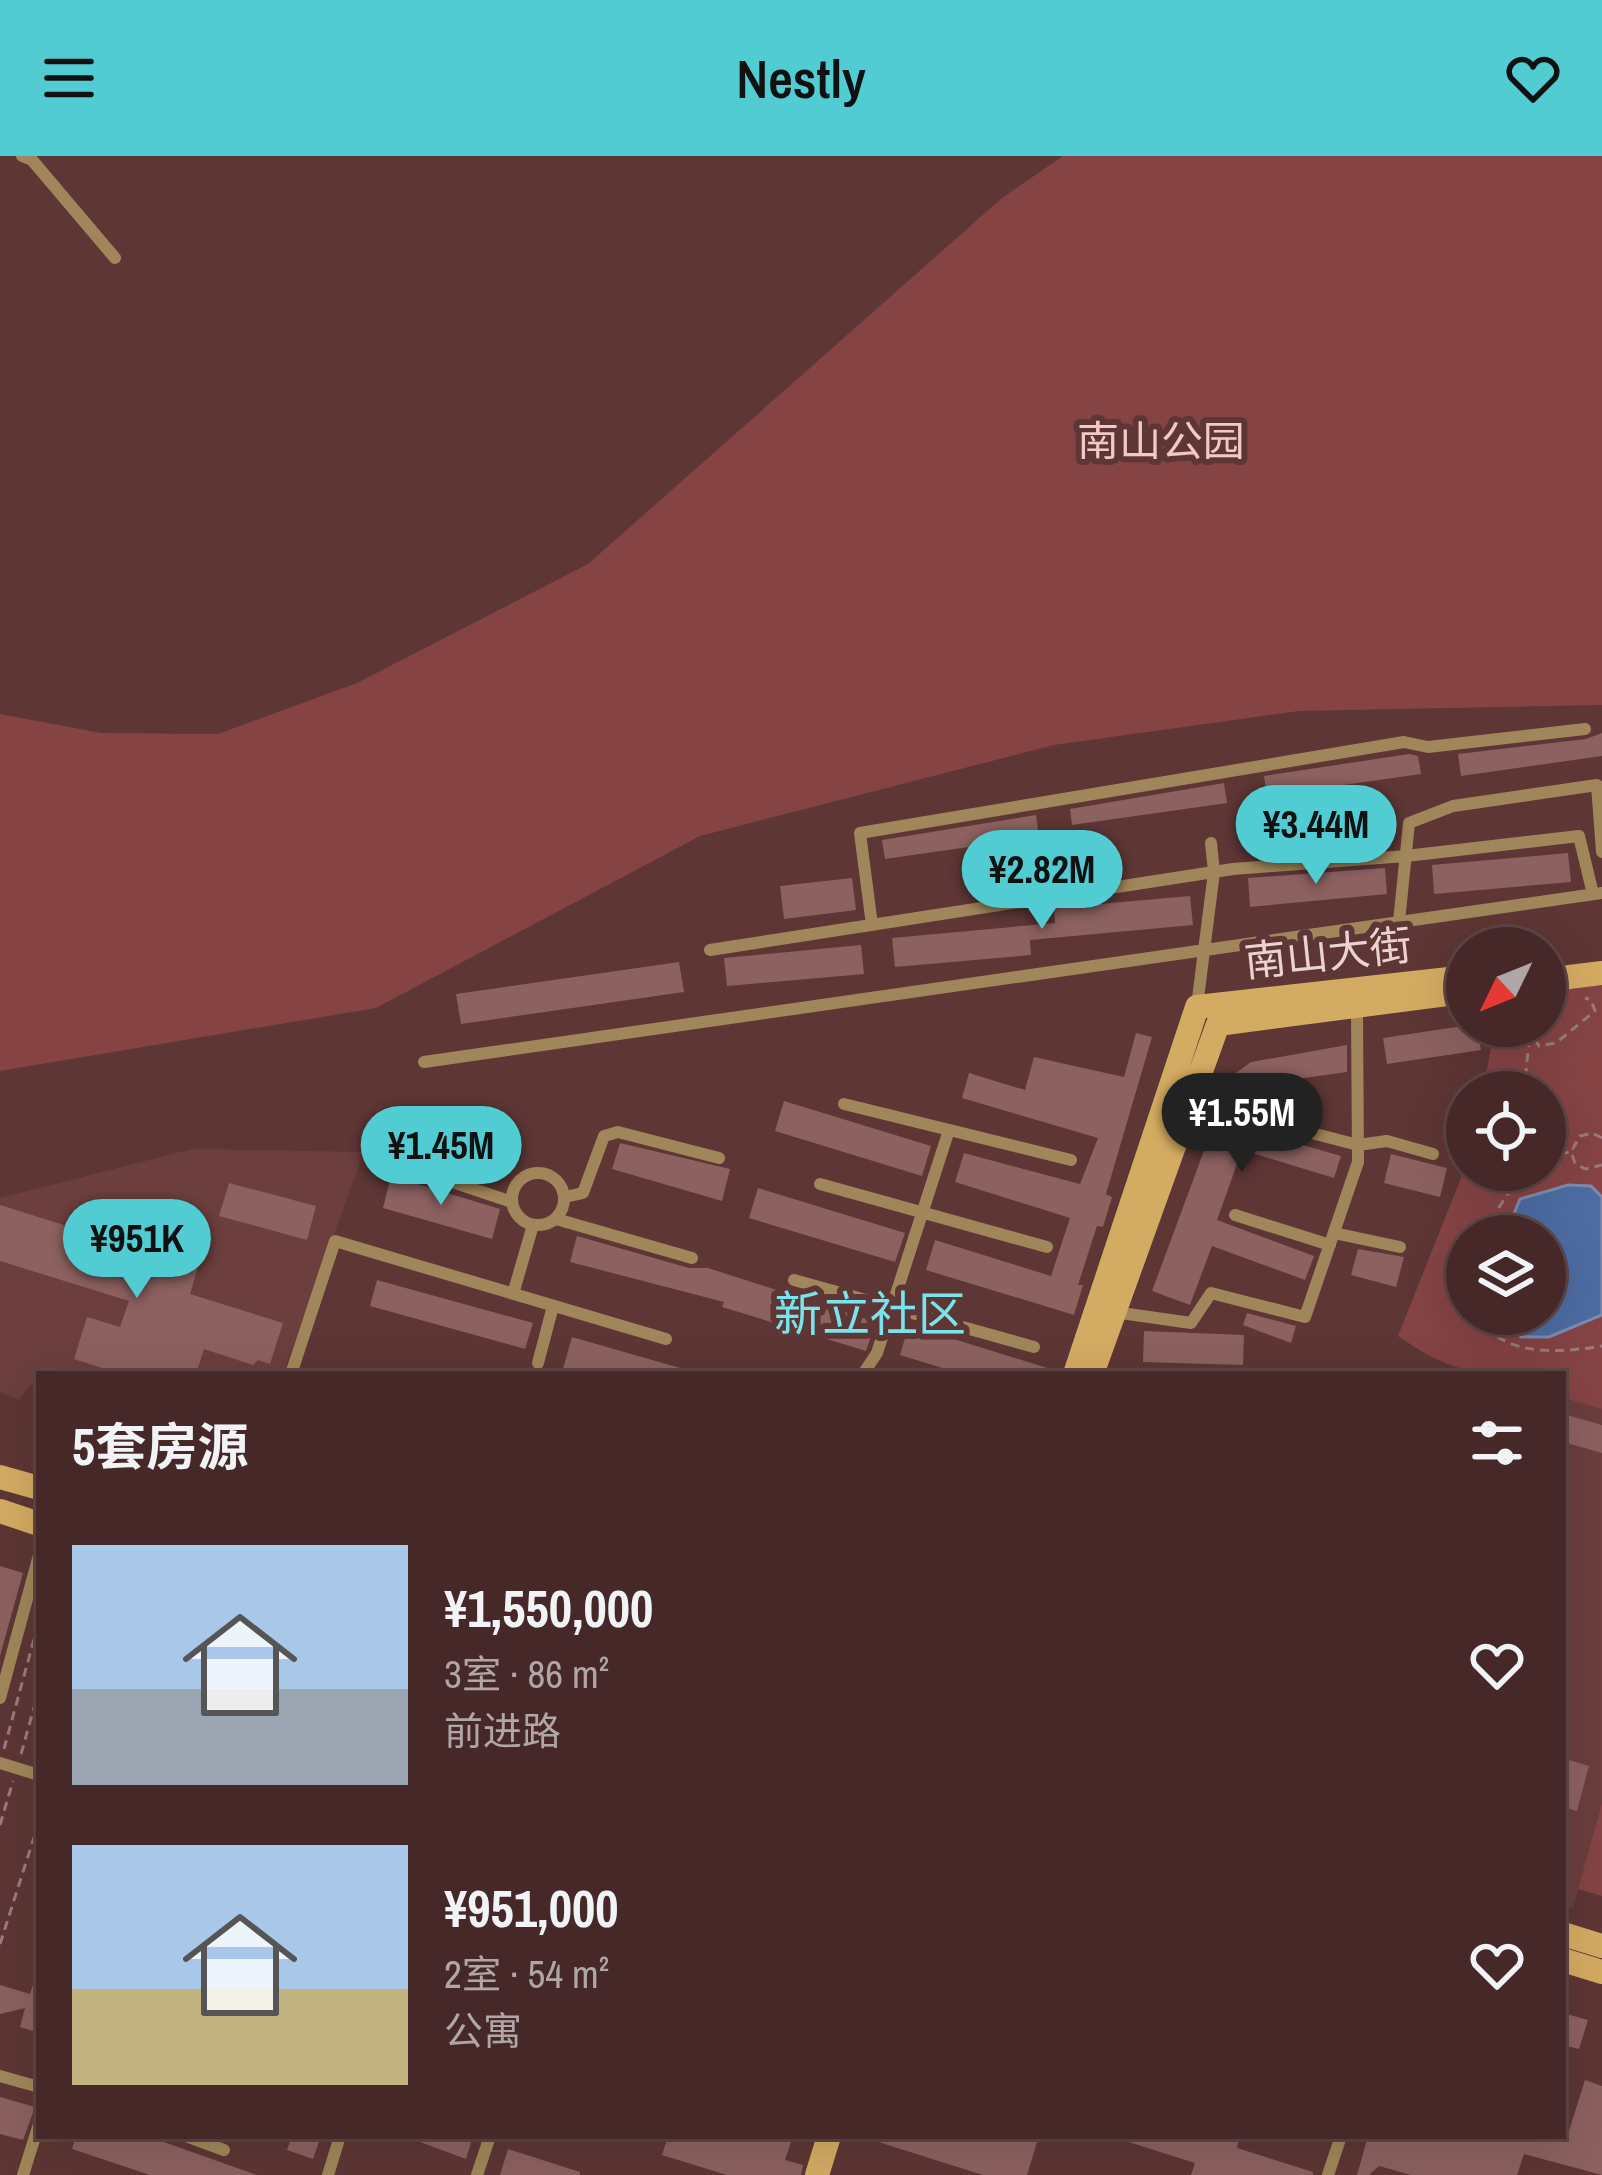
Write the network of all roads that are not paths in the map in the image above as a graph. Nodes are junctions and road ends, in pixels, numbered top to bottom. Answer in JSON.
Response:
{"nodes":[{"id":1,"x":33,"y":157,"type":"edge"},
{"id":2,"x":115,"y":258,"type":"dead end"},
{"id":3,"x":1586,"y":729,"type":"dead end"},
{"id":4,"x":1211,"y":843,"type":"dead end"},
{"id":5,"x":1602,"y":852,"type":"edge"},
{"id":6,"x":1406,"y":856,"type":"junction"},
{"id":7,"x":1214,"y":872,"type":"junction"},
{"id":8,"x":1598,"y":893,"type":"edge"},
{"id":9,"x":1399,"y":922,"type":"junction"},
{"id":10,"x":872,"y":925,"type":"junction"},
{"id":11,"x":710,"y":950,"type":"dead end"},
{"id":12,"x":1206,"y":950,"type":"junction"},
{"id":13,"x":1602,"y":962,"type":"edge"},
{"id":14,"x":1566,"y":966,"type":"edge"},
{"id":15,"x":1602,"y":974,"type":"edge"},
{"id":16,"x":1566,"y":978,"type":"edge"},
{"id":17,"x":1446,"y":979,"type":"edge"},
{"id":18,"x":1446,"y":994,"type":"edge"},
{"id":19,"x":1197,"y":1007,"type":"junction"},
{"id":20,"x":1358,"y":1009,"type":"junction"},
{"id":21,"x":424,"y":1062,"type":"dead end"},
{"id":22,"x":844,"y":1104,"type":"dead end"},
{"id":23,"x":1274,"y":1123,"type":"dead end"},
{"id":24,"x":949,"y":1130,"type":"junction"},
{"id":25,"x":1358,"y":1145,"type":"junction"},
{"id":26,"x":1433,"y":1154,"type":"dead end"},
{"id":27,"x":719,"y":1158,"type":"dead end"},
{"id":28,"x":1071,"y":1160,"type":"dead end"},
{"id":29,"x":402,"y":1165,"type":"dead end"},
{"id":30,"x":820,"y":1184,"type":"dead end"},
{"id":31,"x":565,"y":1197,"type":"junction"},
{"id":32,"x":512,"y":1202,"type":"junction"},
{"id":33,"x":922,"y":1212,"type":"junction"},
{"id":34,"x":1235,"y":1215,"type":"dead end"},
{"id":35,"x":556,"y":1219,"type":"junction"},
{"id":36,"x":533,"y":1225,"type":"junction"},
{"id":37,"x":1332,"y":1239,"type":"junction"},
{"id":38,"x":1047,"y":1247,"type":"dead end"},
{"id":39,"x":1400,"y":1247,"type":"dead end"},
{"id":40,"x":692,"y":1258,"type":"dead end"},
{"id":41,"x":794,"y":1280,"type":"dead end"},
{"id":42,"x":513,"y":1294,"type":"junction"},
{"id":43,"x":553,"y":1306,"type":"junction"},
{"id":44,"x":892,"y":1307,"type":"junction"},
{"id":45,"x":1114,"y":1312,"type":"junction"},
{"id":46,"x":666,"y":1339,"type":"dead end"},
{"id":47,"x":1034,"y":1347,"type":"dead end"},
{"id":48,"x":538,"y":1363,"type":"dead end"},
{"id":49,"x":292,"y":1371,"type":"edge"},
{"id":50,"x":865,"y":1371,"type":"edge"},
{"id":51,"x":1076,"y":1371,"type":"edge"},
{"id":52,"x":1093,"y":1371,"type":"edge"},
{"id":53,"x":0,"y":1477,"type":"edge"},
{"id":54,"x":36,"y":1487,"type":"edge"},
{"id":55,"x":0,"y":1511,"type":"edge"},
{"id":56,"x":36,"y":1523,"type":"edge"},
{"id":57,"x":36,"y":1566,"type":"edge"},
{"id":58,"x":0,"y":1698,"type":"edge"},
{"id":59,"x":0,"y":1763,"type":"edge"},
{"id":60,"x":36,"y":1774,"type":"edge"},
{"id":61,"x":1566,"y":1935,"type":"edge"},
{"id":62,"x":1602,"y":1946,"type":"edge"},
{"id":63,"x":1566,"y":1961,"type":"edge"},
{"id":64,"x":1602,"y":1972,"type":"edge"},
{"id":65,"x":0,"y":2076,"type":"edge"},
{"id":66,"x":36,"y":2085,"type":"edge"},
{"id":67,"x":36,"y":2134,"type":"edge"},
{"id":68,"x":193,"y":2139,"type":"edge"},
{"id":69,"x":339,"y":2139,"type":"edge"},
{"id":70,"x":489,"y":2139,"type":"edge"},
{"id":71,"x":829,"y":2139,"type":"edge"},
{"id":72,"x":843,"y":2139,"type":"edge"},
{"id":73,"x":1340,"y":2139,"type":"edge"},
{"id":74,"x":224,"y":2150,"type":"dead end"},
{"id":75,"x":23,"y":2175,"type":"edge"},
{"id":76,"x":328,"y":2175,"type":"edge"},
{"id":77,"x":477,"y":2175,"type":"edge"},
{"id":78,"x":817,"y":2175,"type":"edge"},
{"id":79,"x":832,"y":2175,"type":"edge"},
{"id":80,"x":1328,"y":2175,"type":"edge"}],
"edges":[{"from":1,"to":2,"type":"street"},
{"from":3,"to":10,"type":"street"},
{"from":4,"to":7,"type":"street"},
{"from":5,"to":6,"type":"street"},
{"from":6,"to":7,"type":"street"},
{"from":6,"to":8,"type":"street"},
{"from":6,"to":9,"type":"street"},
{"from":7,"to":10,"type":"street"},
{"from":7,"to":12,"type":"street"},
{"from":8,"to":9,"type":"street"},
{"from":9,"to":12,"type":"street"},
{"from":10,"to":11,"type":"street"},
{"from":12,"to":19,"type":"street"},
{"from":12,"to":21,"type":"street"},
{"from":13,"to":14,"type":"street"},
{"from":15,"to":16,"type":"street"},
{"from":17,"to":19,"type":"street","name":"南山大街"},
{"from":18,"to":20,"type":"street","name":"南山大街"},
{"from":19,"to":51,"type":"street"},
{"from":20,"to":25,"type":"street"},
{"from":20,"to":45,"type":"street","name":"南山大街"},
{"from":22,"to":24,"type":"street"},
{"from":23,"to":25,"type":"street"},
{"from":24,"to":28,"type":"street"},
{"from":24,"to":33,"type":"street"},
{"from":25,"to":26,"type":"street"},
{"from":25,"to":37,"type":"street"},
{"from":27,"to":31,"type":"street"},
{"from":29,"to":32,"type":"street"},
{"from":30,"to":33,"type":"street"},
{"from":31,"to":32,"type":"street"},
{"from":31,"to":35,"type":"street"},
{"from":32,"to":36,"type":"street"},
{"from":33,"to":38,"type":"street"},
{"from":33,"to":44,"type":"street"},
{"from":34,"to":37,"type":"street"},
{"from":35,"to":36,"type":"street"},
{"from":35,"to":40,"type":"street"},
{"from":36,"to":42,"type":"street"},
{"from":37,"to":39,"type":"street"},
{"from":37,"to":45,"type":"street"},
{"from":41,"to":44,"type":"street"},
{"from":42,"to":43,"type":"street"},
{"from":42,"to":49,"type":"street"},
{"from":43,"to":46,"type":"street"},
{"from":43,"to":48,"type":"street"},
{"from":44,"to":47,"type":"street"},
{"from":44,"to":50,"type":"street"},
{"from":45,"to":52,"type":"street"},
{"from":53,"to":54,"type":"street"},
{"from":55,"to":56,"type":"street"},
{"from":57,"to":58,"type":"street"},
{"from":59,"to":60,"type":"street"},
{"from":61,"to":62,"type":"street"},
{"from":63,"to":64,"type":"street"},
{"from":65,"to":66,"type":"street"},
{"from":67,"to":75,"type":"street"},
{"from":68,"to":74,"type":"street"},
{"from":69,"to":76,"type":"street"},
{"from":70,"to":77,"type":"street"},
{"from":71,"to":78,"type":"street"},
{"from":72,"to":79,"type":"street"},
{"from":73,"to":80,"type":"street"}]}
